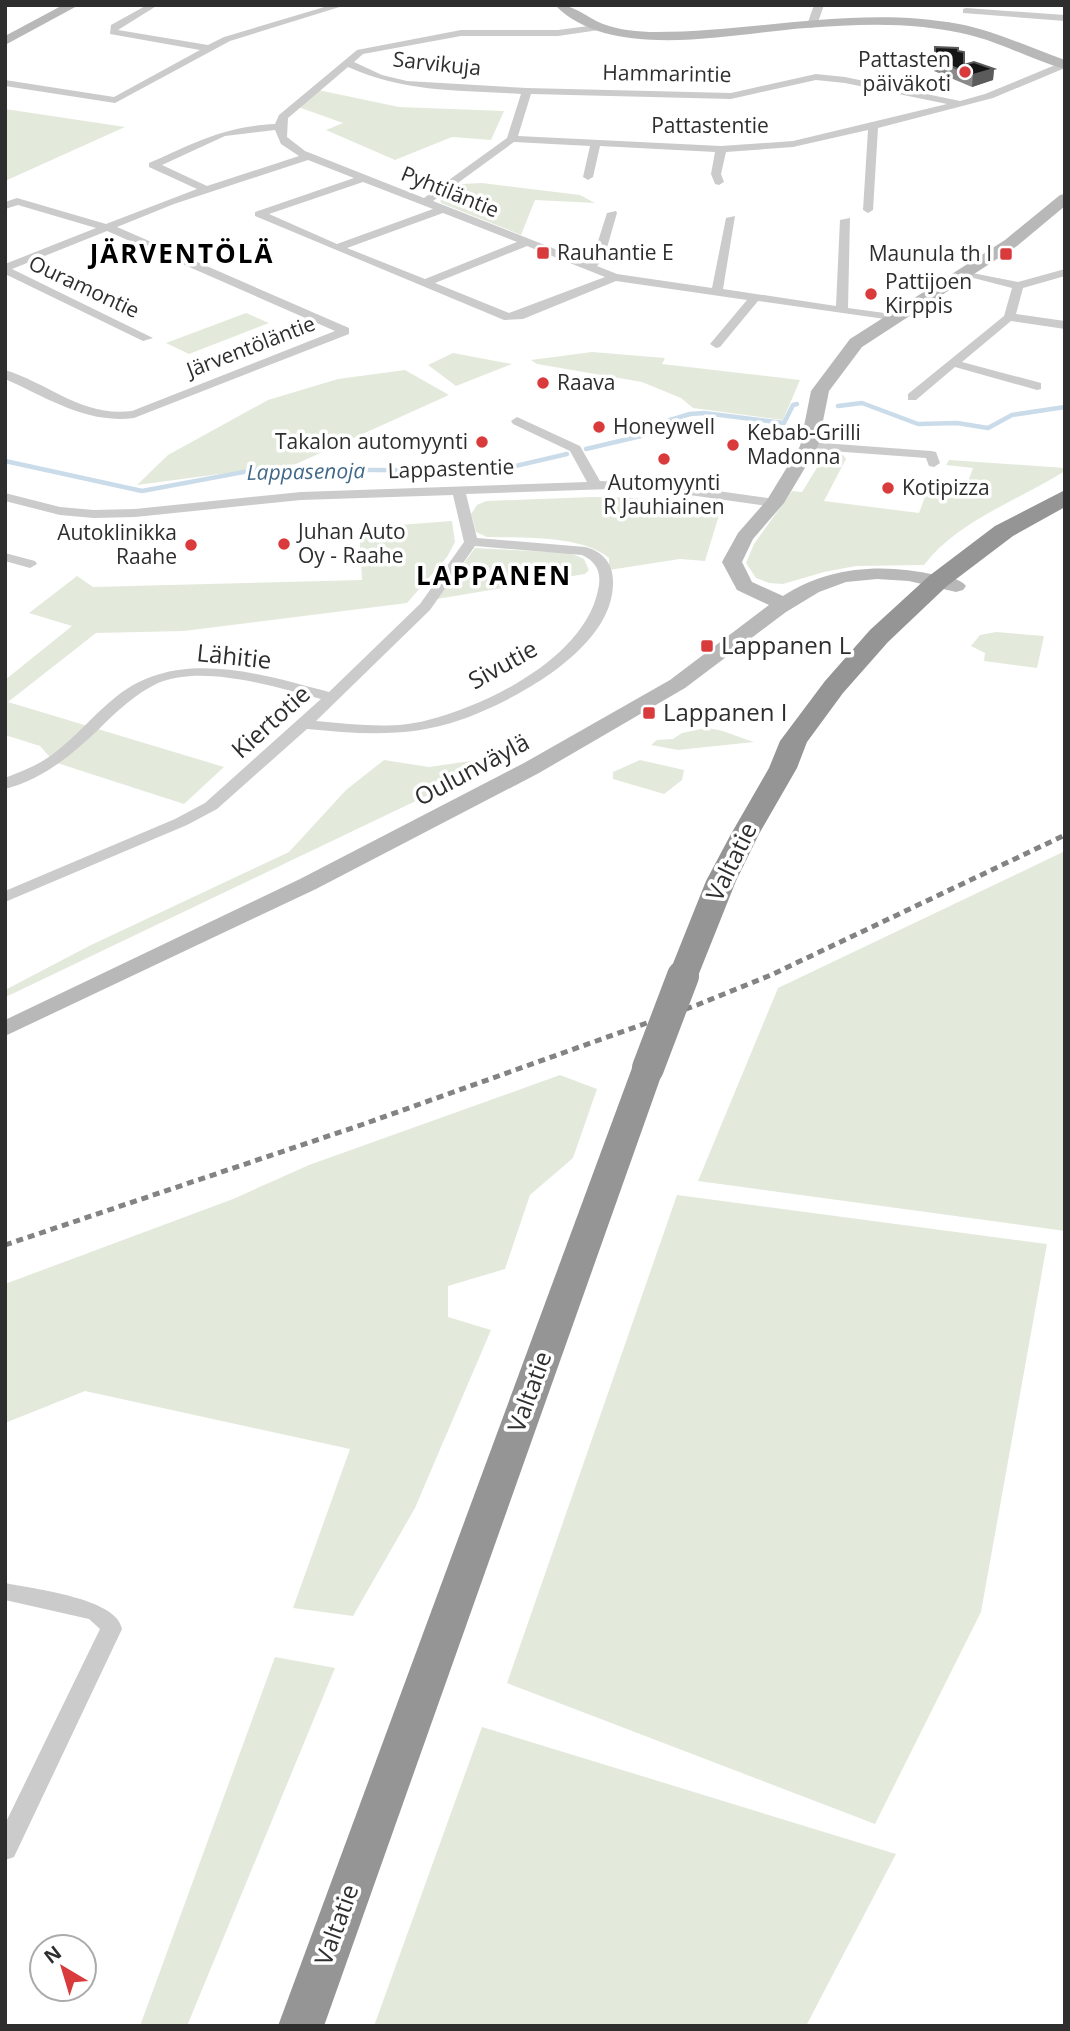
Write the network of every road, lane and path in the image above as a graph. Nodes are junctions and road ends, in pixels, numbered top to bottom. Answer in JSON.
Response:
{"nodes":[{"id":1,"x":73,"y":5,"type":"edge"},
{"id":2,"x":154,"y":5,"type":"edge"},
{"id":3,"x":561,"y":5,"type":"edge"},
{"id":4,"x":820,"y":5,"type":"edge"},
{"id":5,"x":333,"y":6,"type":"edge"},
{"id":6,"x":967,"y":8,"type":"edge"},
{"id":7,"x":1065,"y":18,"type":"edge"},
{"id":8,"x":812,"y":25,"type":"junction"},
{"id":9,"x":596,"y":28,"type":"junction"},
{"id":10,"x":957,"y":28,"type":"junction"},
{"id":11,"x":5,"y":41,"type":"edge"},
{"id":12,"x":208,"y":48,"type":"junction"},
{"id":13,"x":346,"y":62,"type":"junction"},
{"id":14,"x":1065,"y":65,"type":"edge"},
{"id":15,"x":5,"y":83,"type":"edge"},
{"id":16,"x":527,"y":91,"type":"junction"},
{"id":17,"x":960,"y":104,"type":"junction"},
{"id":18,"x":873,"y":126,"type":"junction"},
{"id":19,"x":279,"y":127,"type":"junction"},
{"id":20,"x":512,"y":139,"type":"junction"},
{"id":21,"x":596,"y":143,"type":"junction"},
{"id":22,"x":722,"y":149,"type":"junction"},
{"id":23,"x":308,"y":156,"type":"junction"},
{"id":24,"x":588,"y":177,"type":"dead end"},
{"id":25,"x":363,"y":178,"type":"junction"},
{"id":26,"x":719,"y":182,"type":"dead end"},
{"id":27,"x":207,"y":190,"type":"junction"},
{"id":28,"x":1065,"y":198,"type":"edge"},
{"id":29,"x":9,"y":202,"type":"edge"},
{"id":30,"x":425,"y":202,"type":"junction"},
{"id":31,"x":441,"y":210,"type":"junction"},
{"id":32,"x":869,"y":210,"type":"dead end"},
{"id":33,"x":612,"y":213,"type":"dead end"},
{"id":34,"x":731,"y":218,"type":"dead end"},
{"id":35,"x":846,"y":220,"type":"dead end"},
{"id":36,"x":105,"y":227,"type":"junction"},
{"id":37,"x":526,"y":243,"type":"junction"},
{"id":38,"x":337,"y":248,"type":"junction"},
{"id":39,"x":590,"y":267,"type":"junction"},
{"id":40,"x":5,"y":269,"type":"edge"},
{"id":41,"x":966,"y":272,"type":"junction"},
{"id":42,"x":1065,"y":272,"type":"edge"},
{"id":43,"x":615,"y":277,"type":"junction"},
{"id":44,"x":425,"y":283,"type":"junction"},
{"id":45,"x":1018,"y":286,"type":"junction"},
{"id":46,"x":717,"y":291,"type":"junction"},
{"id":47,"x":755,"y":298,"type":"junction"},
{"id":48,"x":842,"y":309,"type":"junction"},
{"id":49,"x":1009,"y":317,"type":"junction"},
{"id":50,"x":895,"y":318,"type":"junction"},
{"id":51,"x":1065,"y":325,"type":"edge"},
{"id":52,"x":148,"y":338,"type":"dead end"},
{"id":53,"x":716,"y":344,"type":"dead end"},
{"id":54,"x":953,"y":363,"type":"junction"},
{"id":55,"x":5,"y":374,"type":"edge"},
{"id":56,"x":1037,"y":386,"type":"dead end"},
{"id":57,"x":912,"y":397,"type":"dead end"},
{"id":58,"x":517,"y":421,"type":"dead end"},
{"id":59,"x":809,"y":446,"type":"junction"},
{"id":60,"x":934,"y":463,"type":"dead end"},
{"id":61,"x":595,"y":485,"type":"junction"},
{"id":62,"x":458,"y":490,"type":"junction"},
{"id":63,"x":5,"y":497,"type":"edge"},
{"id":64,"x":1065,"y":499,"type":"edge"},
{"id":65,"x":775,"y":503,"type":"junction"},
{"id":66,"x":471,"y":542,"type":"junction"},
{"id":67,"x":5,"y":558,"type":"edge"},
{"id":68,"x":30,"y":564,"type":"dead end"},
{"id":69,"x":947,"y":584,"type":"junction"},
{"id":70,"x":786,"y":605,"type":"junction"},
{"id":71,"x":332,"y":697,"type":"junction"},
{"id":72,"x":304,"y":724,"type":"junction"},
{"id":73,"x":5,"y":784,"type":"edge"},
{"id":74,"x":5,"y":897,"type":"edge"},
{"id":75,"x":5,"y":1030,"type":"edge"},
{"id":76,"x":5,"y":1591,"type":"edge"},
{"id":77,"x":5,"y":1850,"type":"edge"},
{"id":78,"x":300,"y":2026,"type":"edge"}],
"edges":[{"from":1,"to":11,"type":"street"},
{"from":2,"to":12,"type":"street"},
{"from":3,"to":9,"type":"street"},
{"from":4,"to":8,"type":"street"},
{"from":5,"to":12,"type":"street"},
{"from":6,"to":7,"type":"street"},
{"from":6,"to":10,"type":"street"},
{"from":8,"to":9,"type":"street"},
{"from":8,"to":10,"type":"street"},
{"from":9,"to":13,"type":"street"},
{"from":10,"to":14,"type":"street"},
{"from":12,"to":15,"type":"street"},
{"from":13,"to":16,"type":"street","name":"Sarvikuja"},
{"from":13,"to":19,"type":"street"},
{"from":14,"to":17,"type":"street","name":"Pattastentie"},
{"from":16,"to":17,"type":"street","name":"Hammarintie"},
{"from":16,"to":20,"type":"street"},
{"from":17,"to":18,"type":"street","name":"Pattastentie"},
{"from":18,"to":22,"type":"street","name":"Pattastentie"},
{"from":18,"to":32,"type":"street"},
{"from":19,"to":23,"type":"street","name":"Pyhtiläntie"},
{"from":19,"to":27,"type":"street"},
{"from":20,"to":21,"type":"street","name":"Pattastentie"},
{"from":20,"to":30,"type":"street"},
{"from":21,"to":22,"type":"street","name":"Pattastentie"},
{"from":21,"to":24,"type":"street"},
{"from":22,"to":26,"type":"street"},
{"from":23,"to":25,"type":"street","name":"Pyhtiläntie"},
{"from":23,"to":27,"type":"street"},
{"from":25,"to":30,"type":"street","name":"Pyhtiläntie"},
{"from":25,"to":38,"type":"street"},
{"from":27,"to":36,"type":"street"},
{"from":28,"to":41,"type":"street"},
{"from":29,"to":36,"type":"street"},
{"from":30,"to":31,"type":"street","name":"Pyhtiläntie"},
{"from":31,"to":37,"type":"street","name":"Pyhtiläntie"},
{"from":31,"to":38,"type":"street"},
{"from":33,"to":39,"type":"street"},
{"from":34,"to":46,"type":"street"},
{"from":35,"to":48,"type":"street"},
{"from":36,"to":40,"type":"street"},
{"from":36,"to":55,"type":"street","name":"Järventöläntie"},
{"from":37,"to":39,"type":"street","name":"Pyhtiläntie"},
{"from":37,"to":44,"type":"street"},
{"from":38,"to":44,"type":"street"},
{"from":39,"to":43,"type":"street","name":"Pyhtiläntie"},
{"from":40,"to":52,"type":"street","name":"Ouramontie"},
{"from":41,"to":45,"type":"street"},
{"from":41,"to":50,"type":"street"},
{"from":42,"to":45,"type":"street"},
{"from":43,"to":44,"type":"street"},
{"from":43,"to":46,"type":"street","name":"Pyhtiläntie"},
{"from":45,"to":49,"type":"street"},
{"from":46,"to":47,"type":"street","name":"Pyhtiläntie"},
{"from":47,"to":48,"type":"street","name":"Pyhtiläntie"},
{"from":47,"to":53,"type":"street"},
{"from":48,"to":50,"type":"street","name":"Pyhtiläntie"},
{"from":49,"to":51,"type":"street"},
{"from":49,"to":54,"type":"street"},
{"from":50,"to":59,"type":"street"},
{"from":54,"to":56,"type":"street"},
{"from":54,"to":57,"type":"street"},
{"from":58,"to":61,"type":"street"},
{"from":59,"to":60,"type":"street"},
{"from":59,"to":65,"type":"street"},
{"from":61,"to":62,"type":"street","name":"Lappastentie"},
{"from":61,"to":65,"type":"street","name":"Lappastentie"},
{"from":62,"to":63,"type":"street","name":"Lappastentie"},
{"from":62,"to":66,"type":"street"},
{"from":64,"to":69,"type":"highway","name":"Valtatie"},
{"from":65,"to":70,"type":"street"},
{"from":66,"to":71,"type":"street","name":"Kiertotie"},
{"from":66,"to":72,"type":"street","name":"Sivutie"},
{"from":67,"to":68,"type":"street"},
{"from":69,"to":70,"type":"street","name":"Oulunväylä"},
{"from":69,"to":78,"type":"highway","name":"Valtatie","bridge":true},
{"from":70,"to":75,"type":"street","name":"Oulunväylä"},
{"from":71,"to":72,"type":"street","name":"Kiertotie"},
{"from":71,"to":73,"type":"street","name":"Lähitie"},
{"from":72,"to":74,"type":"street","name":"Kiertotie"},
{"from":76,"to":77,"type":"street"}]}
